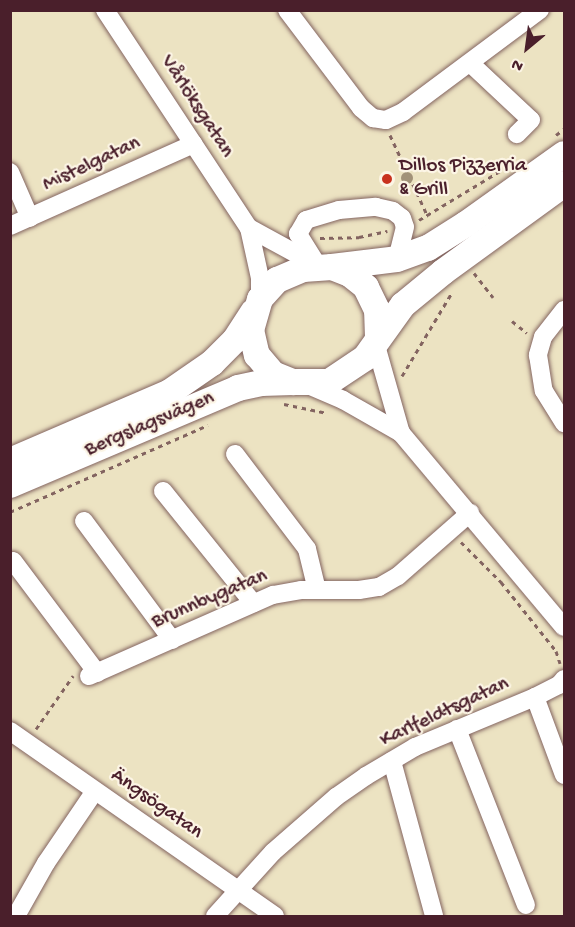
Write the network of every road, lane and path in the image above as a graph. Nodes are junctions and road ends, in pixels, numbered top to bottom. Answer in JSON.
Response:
{"nodes":[{"id":1,"x":105,"y":10,"type":"edge"},
{"id":2,"x":286,"y":10,"type":"edge"},
{"id":3,"x":540,"y":10,"type":"edge"},
{"id":4,"x":517,"y":17,"type":"edge"},
{"id":5,"x":470,"y":63,"type":"junction"},
{"id":6,"x":386,"y":120,"type":"junction"},
{"id":7,"x":564,"y":129,"type":"edge"},
{"id":8,"x":517,"y":134,"type":"dead end"},
{"id":9,"x":193,"y":144,"type":"junction"},
{"id":10,"x":556,"y":147,"type":"edge"},
{"id":11,"x":518,"y":160,"type":"dead end"},
{"id":12,"x":10,"y":172,"type":"edge"},
{"id":13,"x":564,"y":183,"type":"edge"},
{"id":14,"x":30,"y":218,"type":"junction"},
{"id":15,"x":10,"y":226,"type":"edge"},
{"id":16,"x":249,"y":228,"type":"junction"},
{"id":17,"x":397,"y":259,"type":"junction"},
{"id":18,"x":325,"y":266,"type":"junction"},
{"id":19,"x":483,"y":267,"type":"dead end"},
{"id":20,"x":474,"y":273,"type":"junction"},
{"id":21,"x":467,"y":278,"type":"dead end"},
{"id":22,"x":453,"y":289,"type":"dead end"},
{"id":23,"x":493,"y":297,"type":"dead end"},
{"id":24,"x":257,"y":304,"type":"junction"},
{"id":25,"x":564,"y":310,"type":"edge"},
{"id":26,"x":376,"y":339,"type":"junction"},
{"id":27,"x":298,"y":383,"type":"junction"},
{"id":28,"x":388,"y":389,"type":"junction"},
{"id":29,"x":276,"y":402,"type":"dead end"},
{"id":30,"x":331,"y":413,"type":"dead end"},
{"id":31,"x":212,"y":423,"type":"dead end"},
{"id":32,"x":564,"y":423,"type":"edge"},
{"id":33,"x":402,"y":433,"type":"junction"},
{"id":34,"x":235,"y":453,"type":"dead end"},
{"id":35,"x":10,"y":461,"type":"edge"},
{"id":36,"x":10,"y":485,"type":"edge"},
{"id":37,"x":163,"y":491,"type":"dead end"},
{"id":38,"x":10,"y":512,"type":"edge"},
{"id":39,"x":470,"y":513,"type":"junction"},
{"id":40,"x":84,"y":521,"type":"dead end"},
{"id":41,"x":13,"y":561,"type":"dead end"},
{"id":42,"x":317,"y":590,"type":"junction"},
{"id":43,"x":253,"y":603,"type":"junction"},
{"id":44,"x":564,"y":627,"type":"edge"},
{"id":45,"x":172,"y":640,"type":"junction"},
{"id":46,"x":93,"y":675,"type":"junction"},
{"id":47,"x":564,"y":679,"type":"edge"},
{"id":48,"x":535,"y":697,"type":"junction"},
{"id":49,"x":457,"y":729,"type":"junction"},
{"id":50,"x":10,"y":731,"type":"edge"},
{"id":51,"x":27,"y":743,"type":"junction"},
{"id":52,"x":392,"y":761,"type":"junction"},
{"id":53,"x":564,"y":775,"type":"edge"},
{"id":54,"x":95,"y":791,"type":"junction"},
{"id":55,"x":238,"y":889,"type":"junction"},
{"id":56,"x":526,"y":905,"type":"dead end"},
{"id":57,"x":16,"y":916,"type":"edge"},
{"id":58,"x":215,"y":916,"type":"edge"},
{"id":59,"x":275,"y":916,"type":"edge"},
{"id":60,"x":434,"y":916,"type":"edge"}],
"edges":[{"from":1,"to":9,"type":"street","name":"Vårlöksgatan"},
{"from":2,"to":6,"type":"street"},
{"from":3,"to":4,"type":"street"},
{"from":4,"to":5,"type":"street"},
{"from":5,"to":6,"type":"street"},
{"from":5,"to":8,"type":"street"},
{"from":6,"to":11,"type":"path"},
{"from":7,"to":10,"type":"path"},
{"from":9,"to":14,"type":"street","name":"Mistelgatan"},
{"from":9,"to":16,"type":"street","name":"Vårlöksgatan"},
{"from":10,"to":17,"type":"highway"},
{"from":12,"to":14,"type":"street"},
{"from":13,"to":26,"type":"highway"},
{"from":14,"to":15,"type":"street","name":"Mistelgatan"},
{"from":16,"to":18,"type":"street","name":"Vårlöksgatan"},
{"from":16,"to":24,"type":"street","name":"Vårlöksgatan"},
{"from":17,"to":18,"type":"highway"},
{"from":17,"to":18,"type":"street"},
{"from":18,"to":24,"type":"highway"},
{"from":18,"to":26,"type":"highway"},
{"from":19,"to":20,"type":"path"},
{"from":20,"to":21,"type":"path"},
{"from":20,"to":23,"type":"path"},
{"from":22,"to":28,"type":"path"},
{"from":24,"to":27,"type":"highway"},
{"from":24,"to":35,"type":"highway","name":"Bergslagsvägen"},
{"from":25,"to":32,"type":"street"},
{"from":26,"to":27,"type":"highway"},
{"from":26,"to":28,"type":"street"},
{"from":27,"to":33,"type":"street"},
{"from":27,"to":36,"type":"highway","name":"Bergslagsvägen"},
{"from":28,"to":33,"type":"street"},
{"from":29,"to":30,"type":"path"},
{"from":31,"to":38,"type":"path"},
{"from":33,"to":39,"type":"street"},
{"from":34,"to":42,"type":"street"},
{"from":37,"to":43,"type":"street"},
{"from":39,"to":42,"type":"street","name":"Brunnbygatan"},
{"from":39,"to":44,"type":"street"},
{"from":40,"to":45,"type":"street"},
{"from":41,"to":46,"type":"street"},
{"from":42,"to":43,"type":"street","name":"Brunnbygatan"},
{"from":43,"to":45,"type":"street","name":"Brunnbygatan"},
{"from":45,"to":46,"type":"street","name":"Brunnbygatan"},
{"from":46,"to":51,"type":"path"},
{"from":47,"to":48,"type":"street","name":"Karlfeldtsgatan"},
{"from":48,"to":49,"type":"street","name":"Karlfeldtsgatan"},
{"from":48,"to":53,"type":"street"},
{"from":49,"to":52,"type":"street","name":"Karlfeldtsgatan"},
{"from":49,"to":56,"type":"street"},
{"from":50,"to":51,"type":"street","name":"Ängsögatan"},
{"from":51,"to":54,"type":"street","name":"Ängsögatan"},
{"from":52,"to":55,"type":"street","name":"Karlfeldtsgatan"},
{"from":52,"to":60,"type":"street"},
{"from":54,"to":55,"type":"street","name":"Ängsögatan"},
{"from":54,"to":57,"type":"street"},
{"from":55,"to":58,"type":"street","name":"Karlfeldtsgatan"},
{"from":55,"to":59,"type":"street","name":"Ängsögatan"}]}
